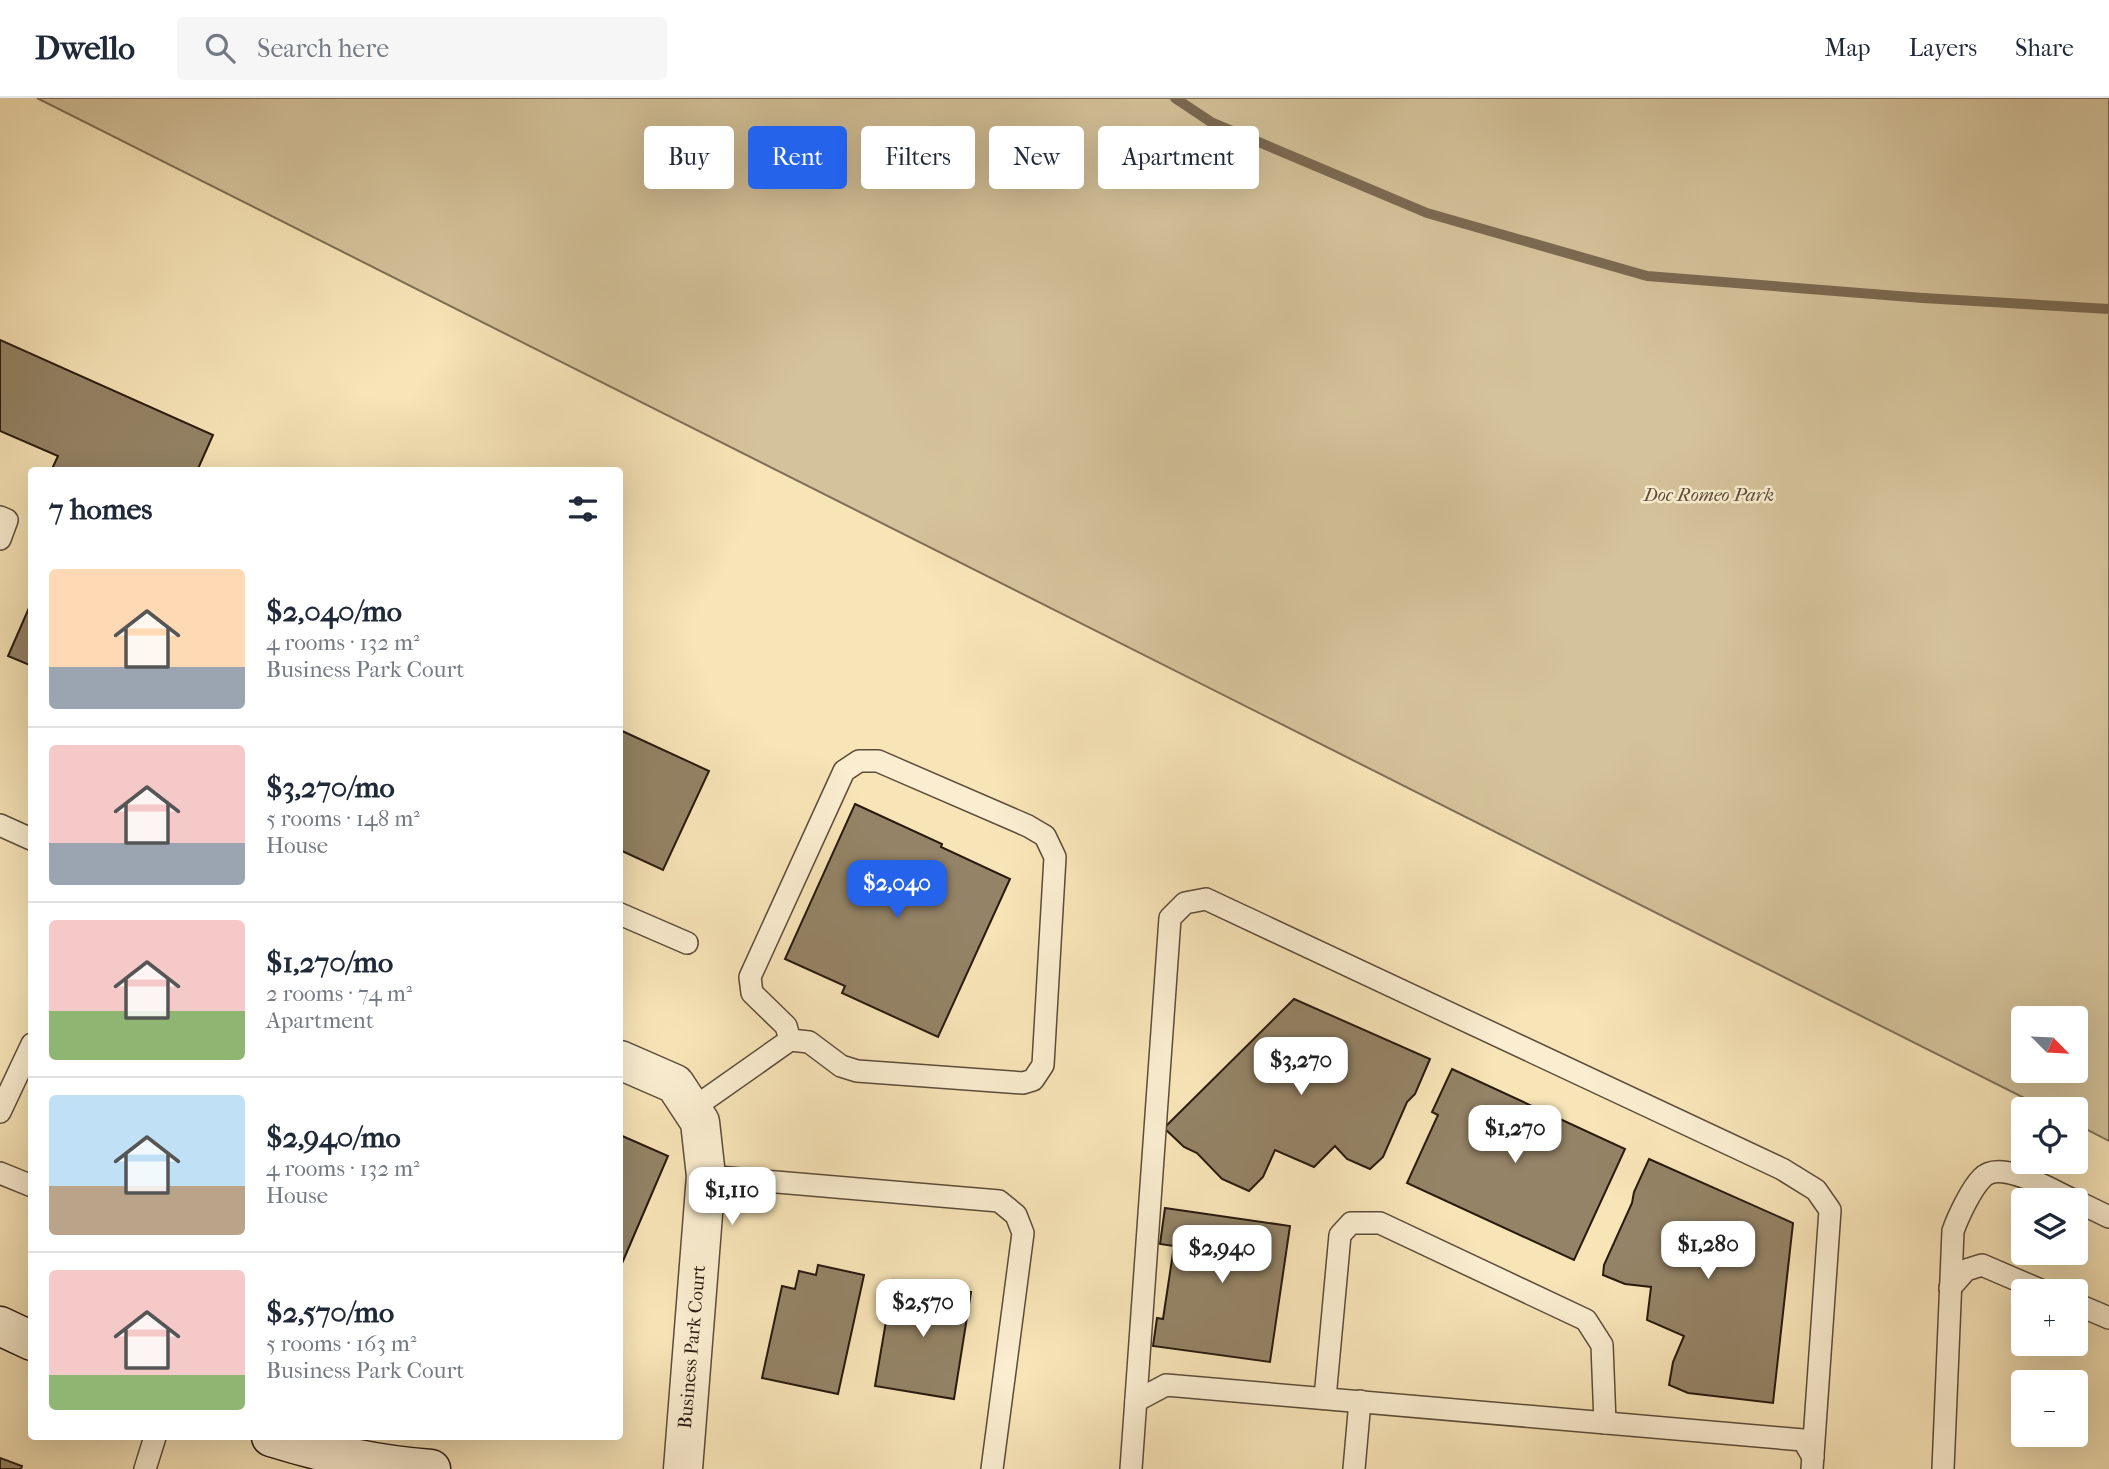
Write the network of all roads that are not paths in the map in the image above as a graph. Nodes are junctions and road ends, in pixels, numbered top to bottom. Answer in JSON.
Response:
{"nodes":[{"id":1,"x":0,"y":517,"type":"edge"},
{"id":2,"x":0,"y":539,"type":"edge"},
{"id":3,"x":0,"y":825,"type":"edge"},
{"id":4,"x":28,"y":838,"type":"edge"},
{"id":5,"x":623,"y":915,"type":"edge"},
{"id":6,"x":687,"y":943,"type":"dead end"},
{"id":7,"x":790,"y":1040,"type":"junction"},
{"id":8,"x":623,"y":1061,"type":"edge"},
{"id":9,"x":26,"y":1072,"type":"edge"},
{"id":10,"x":692,"y":1109,"type":"junction"},
{"id":11,"x":0,"y":1112,"type":"edge"},
{"id":12,"x":0,"y":1173,"type":"edge"},
{"id":13,"x":706,"y":1176,"type":"junction"},
{"id":14,"x":28,"y":1184,"type":"edge"},
{"id":15,"x":2046,"y":1188,"type":"edge"},
{"id":16,"x":2088,"y":1207,"type":"edge"},
{"id":17,"x":2109,"y":1217,"type":"edge"},
{"id":18,"x":2015,"y":1279,"type":"edge"},
{"id":19,"x":1950,"y":1288,"type":"junction"},
{"id":20,"x":2088,"y":1309,"type":"edge"},
{"id":21,"x":2109,"y":1318,"type":"edge"},
{"id":22,"x":0,"y":1326,"type":"edge"},
{"id":23,"x":28,"y":1339,"type":"edge"},
{"id":24,"x":1325,"y":1398,"type":"junction"},
{"id":25,"x":1136,"y":1401,"type":"junction"},
{"id":26,"x":1360,"y":1401,"type":"junction"},
{"id":27,"x":1605,"y":1423,"type":"junction"},
{"id":28,"x":154,"y":1440,"type":"edge"},
{"id":29,"x":281,"y":1440,"type":"edge"},
{"id":30,"x":330,"y":1461,"type":"edge"},
{"id":31,"x":1812,"y":1463,"type":"edge"},
{"id":32,"x":145,"y":1469,"type":"edge"},
{"id":33,"x":430,"y":1469,"type":"edge"},
{"id":34,"x":682,"y":1469,"type":"edge"},
{"id":35,"x":992,"y":1469,"type":"edge"},
{"id":36,"x":1131,"y":1469,"type":"edge"},
{"id":37,"x":1354,"y":1469,"type":"edge"},
{"id":38,"x":1943,"y":1469,"type":"edge"}],
"edges":[{"from":1,"to":2,"type":"lane"},
{"from":3,"to":4,"type":"lane"},
{"from":5,"to":6,"type":"lane"},
{"from":7,"to":7,"type":"lane"},
{"from":7,"to":10,"type":"lane"},
{"from":8,"to":10,"type":"street","name":"Business Park Court"},
{"from":9,"to":11,"type":"lane"},
{"from":10,"to":13,"type":"street","name":"Business Park Court"},
{"from":12,"to":14,"type":"lane"},
{"from":13,"to":34,"type":"street","name":"Business Park Court"},
{"from":13,"to":35,"type":"lane"},
{"from":15,"to":19,"type":"lane"},
{"from":16,"to":17,"type":"lane"},
{"from":18,"to":19,"type":"lane"},
{"from":19,"to":38,"type":"lane"},
{"from":20,"to":21,"type":"lane"},
{"from":22,"to":23,"type":"street"},
{"from":24,"to":25,"type":"lane"},
{"from":24,"to":26,"type":"lane"},
{"from":24,"to":27,"type":"lane"},
{"from":25,"to":31,"type":"lane"},
{"from":25,"to":36,"type":"lane"},
{"from":26,"to":27,"type":"lane"},
{"from":26,"to":37,"type":"lane"},
{"from":27,"to":31,"type":"lane"},
{"from":28,"to":32,"type":"lane"},
{"from":29,"to":30,"type":"street"},
{"from":30,"to":33,"type":"street"}]}
